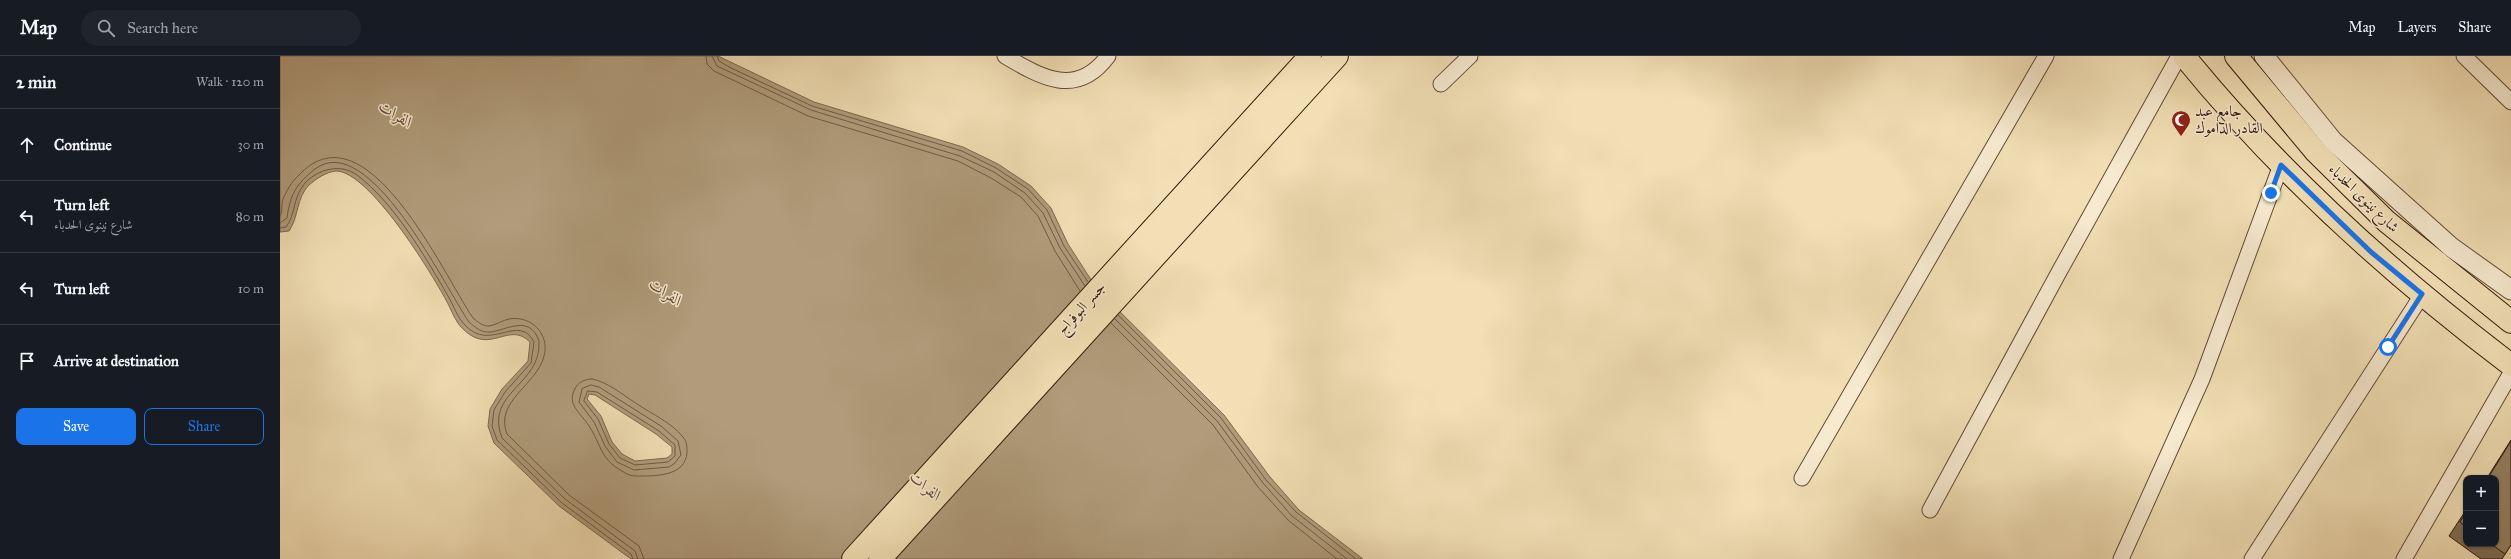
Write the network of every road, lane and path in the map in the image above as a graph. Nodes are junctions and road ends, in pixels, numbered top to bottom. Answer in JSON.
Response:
{"nodes":[{"id":1,"x":1005,"y":56,"type":"edge"},
{"id":2,"x":1108,"y":56,"type":"edge"},
{"id":3,"x":1310,"y":56,"type":"edge"},
{"id":4,"x":1337,"y":56,"type":"edge"},
{"id":5,"x":1470,"y":56,"type":"edge"},
{"id":6,"x":2046,"y":56,"type":"edge"},
{"id":7,"x":2179,"y":56,"type":"edge"},
{"id":8,"x":2184,"y":56,"type":"edge"},
{"id":9,"x":2236,"y":56,"type":"edge"},
{"id":10,"x":2264,"y":56,"type":"edge"},
{"id":11,"x":2464,"y":56,"type":"edge"},
{"id":12,"x":1441,"y":84,"type":"dead end"},
{"id":13,"x":2511,"y":102,"type":"edge"},
{"id":14,"x":2281,"y":165,"type":"junction"},
{"id":15,"x":2511,"y":290,"type":"edge"},
{"id":16,"x":2422,"y":294,"type":"junction"},
{"id":17,"x":2511,"y":322,"type":"edge"},
{"id":18,"x":2511,"y":365,"type":"edge"},
{"id":19,"x":2511,"y":373,"type":"edge"},
{"id":20,"x":1802,"y":478,"type":"dead end"},
{"id":21,"x":1930,"y":510,"type":"dead end"},
{"id":22,"x":853,"y":559,"type":"edge"},
{"id":23,"x":880,"y":559,"type":"edge"},
{"id":24,"x":2121,"y":559,"type":"edge"},
{"id":25,"x":2252,"y":559,"type":"edge"},
{"id":26,"x":2404,"y":559,"type":"edge"}],
"edges":[{"from":1,"to":2,"type":"street"},
{"from":3,"to":22,"type":"main road","name":"جسر البوفراج"},
{"from":4,"to":23,"type":"main road","name":"جسر البوفراج"},
{"from":5,"to":12,"type":"street"},
{"from":6,"to":20,"type":"street"},
{"from":7,"to":21,"type":"street"},
{"from":8,"to":14,"type":"main road"},
{"from":9,"to":17,"type":"main road","name":"شارع نينوى الحدباء"},
{"from":10,"to":15,"type":"street"},
{"from":11,"to":13,"type":"street"},
{"from":14,"to":16,"type":"main road"},
{"from":14,"to":24,"type":"street"},
{"from":16,"to":18,"type":"main road"},
{"from":16,"to":25,"type":"street"},
{"from":19,"to":26,"type":"street"}]}
